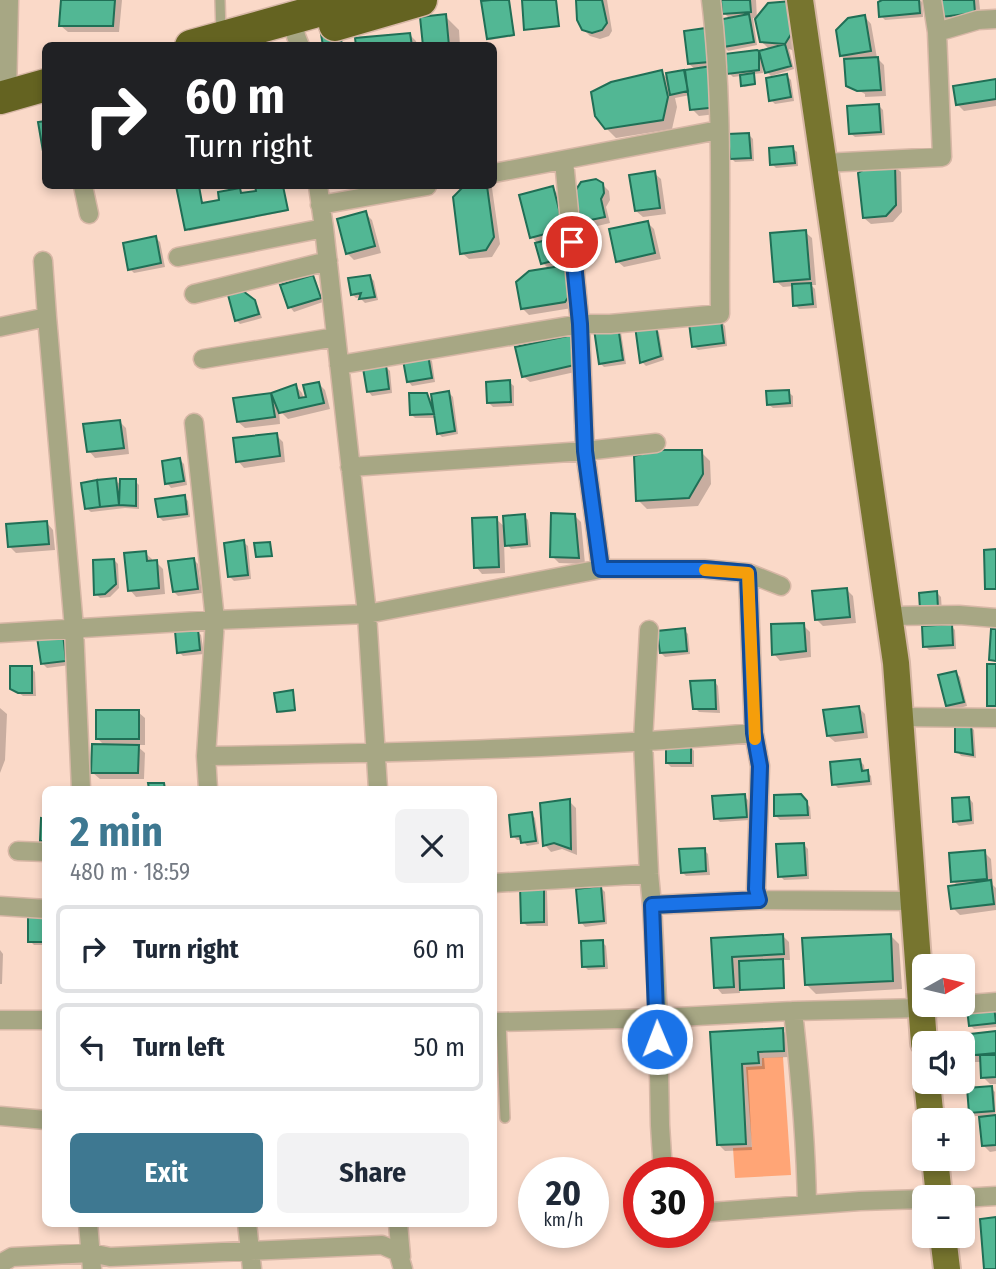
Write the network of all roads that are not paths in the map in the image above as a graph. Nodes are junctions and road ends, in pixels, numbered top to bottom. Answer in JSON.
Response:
{"nodes":[{"id":1,"x":9,"y":0,"type":"edge"},
{"id":2,"x":220,"y":0,"type":"edge"},
{"id":3,"x":357,"y":0,"type":"edge"},
{"id":4,"x":421,"y":0,"type":"edge"},
{"id":5,"x":711,"y":0,"type":"edge"},
{"id":6,"x":800,"y":0,"type":"edge"},
{"id":7,"x":932,"y":0,"type":"edge"},
{"id":8,"x":996,"y":19,"type":"edge"},
{"id":9,"x":937,"y":32,"type":"junction"},
{"id":10,"x":297,"y":33,"type":"edge"},
{"id":11,"x":222,"y":38,"type":"junction"},
{"id":12,"x":206,"y":42,"type":"edge"},
{"id":13,"x":273,"y":42,"type":"edge"},
{"id":14,"x":42,"y":87,"type":"edge"},
{"id":15,"x":2,"y":103,"type":"edge"},
{"id":16,"x":42,"y":104,"type":"edge"},
{"id":17,"x":719,"y":130,"type":"junction"},
{"id":18,"x":564,"y":161,"type":"junction"},
{"id":19,"x":824,"y":163,"type":"junction"},
{"id":20,"x":497,"y":172,"type":"edge"},
{"id":21,"x":84,"y":189,"type":"edge"},
{"id":22,"x":318,"y":189,"type":"edge"},
{"id":23,"x":409,"y":189,"type":"edge"},
{"id":24,"x":320,"y":205,"type":"junction"},
{"id":25,"x":89,"y":214,"type":"dead end"},
{"id":26,"x":324,"y":228,"type":"junction"},
{"id":27,"x":178,"y":257,"type":"dead end"},
{"id":28,"x":43,"y":261,"type":"dead end"},
{"id":29,"x":328,"y":261,"type":"junction"},
{"id":30,"x":194,"y":294,"type":"dead end"},
{"id":31,"x":47,"y":317,"type":"junction"},
{"id":32,"x":580,"y":324,"type":"junction"},
{"id":33,"x":0,"y":327,"type":"edge"},
{"id":34,"x":336,"y":337,"type":"junction"},
{"id":35,"x":203,"y":359,"type":"dead end"},
{"id":36,"x":339,"y":365,"type":"junction"},
{"id":37,"x":194,"y":422,"type":"dead end"},
{"id":38,"x":656,"y":443,"type":"dead end"},
{"id":39,"x":585,"y":451,"type":"junction"},
{"id":40,"x":350,"y":467,"type":"junction"},
{"id":41,"x":601,"y":569,"type":"junction"},
{"id":42,"x":748,"y":573,"type":"junction"},
{"id":43,"x":781,"y":586,"type":"dead end"},
{"id":44,"x":367,"y":614,"type":"junction"},
{"id":45,"x":890,"y":616,"type":"junction"},
{"id":46,"x":996,"y":618,"type":"edge"},
{"id":47,"x":215,"y":620,"type":"junction"},
{"id":48,"x":74,"y":628,"type":"junction"},
{"id":49,"x":649,"y":630,"type":"dead end"},
{"id":50,"x":0,"y":633,"type":"edge"},
{"id":51,"x":900,"y":717,"type":"junction"},
{"id":52,"x":996,"y":718,"type":"edge"},
{"id":53,"x":754,"y":733,"type":"junction"},
{"id":54,"x":643,"y":741,"type":"junction"},
{"id":55,"x":376,"y":754,"type":"junction"},
{"id":56,"x":206,"y":756,"type":"junction"},
{"id":57,"x":81,"y":786,"type":"edge"},
{"id":58,"x":208,"y":786,"type":"edge"},
{"id":59,"x":378,"y":786,"type":"edge"},
{"id":60,"x":18,"y":851,"type":"dead end"},
{"id":61,"x":42,"y":852,"type":"edge"},
{"id":62,"x":649,"y":874,"type":"junction"},
{"id":63,"x":497,"y":883,"type":"edge"},
{"id":64,"x":759,"y":900,"type":"junction"},
{"id":65,"x":914,"y":901,"type":"junction"},
{"id":66,"x":0,"y":905,"type":"edge"},
{"id":67,"x":652,"y":905,"type":"junction"},
{"id":68,"x":42,"y":909,"type":"edge"},
{"id":69,"x":918,"y":954,"type":"edge"},
{"id":70,"x":996,"y":1002,"type":"edge"},
{"id":71,"x":975,"y":1004,"type":"edge"},
{"id":72,"x":912,"y":1008,"type":"edge"},
{"id":73,"x":793,"y":1010,"type":"junction"},
{"id":74,"x":658,"y":1018,"type":"junction"},
{"id":75,"x":0,"y":1020,"type":"edge"},
{"id":76,"x":42,"y":1020,"type":"edge"},
{"id":77,"x":497,"y":1022,"type":"edge"},
{"id":78,"x":0,"y":1116,"type":"edge"},
{"id":79,"x":505,"y":1118,"type":"dead end"},
{"id":80,"x":42,"y":1120,"type":"edge"},
{"id":81,"x":662,"y":1157,"type":"edge"},
{"id":82,"x":996,"y":1196,"type":"edge"},
{"id":83,"x":975,"y":1197,"type":"edge"},
{"id":84,"x":912,"y":1199,"type":"edge"},
{"id":85,"x":807,"y":1205,"type":"junction"},
{"id":86,"x":714,"y":1212,"type":"edge"},
{"id":87,"x":89,"y":1227,"type":"edge"},
{"id":88,"x":247,"y":1227,"type":"edge"},
{"id":89,"x":398,"y":1227,"type":"edge"},
{"id":90,"x":944,"y":1248,"type":"edge"},
{"id":91,"x":251,"y":1260,"type":"edge"},
{"id":92,"x":92,"y":1261,"type":"edge"},
{"id":93,"x":402,"y":1263,"type":"edge"},
{"id":94,"x":0,"y":1264,"type":"edge"},
{"id":95,"x":947,"y":1269,"type":"edge"}],
"edges":[{"from":1,"to":15,"type":"street"},
{"from":2,"to":11,"type":"lane"},
{"from":3,"to":10,"type":"highway"},
{"from":4,"to":10,"type":"highway"},
{"from":5,"to":17,"type":"street"},
{"from":6,"to":19,"type":"main road"},
{"from":7,"to":9,"type":"street"},
{"from":8,"to":9,"type":"street"},
{"from":9,"to":19,"type":"street"},
{"from":10,"to":11,"type":"highway"},
{"from":10,"to":13,"type":"highway"},
{"from":11,"to":12,"type":"highway"},
{"from":14,"to":15,"type":"highway"},
{"from":15,"to":16,"type":"highway"},
{"from":17,"to":18,"type":"street"},
{"from":17,"to":32,"type":"street"},
{"from":18,"to":20,"type":"street"},
{"from":18,"to":32,"type":"street"},
{"from":19,"to":45,"type":"main road"},
{"from":21,"to":25,"type":"street"},
{"from":22,"to":24,"type":"street"},
{"from":23,"to":24,"type":"street"},
{"from":24,"to":26,"type":"street"},
{"from":26,"to":27,"type":"street"},
{"from":26,"to":29,"type":"street"},
{"from":28,"to":31,"type":"street"},
{"from":29,"to":30,"type":"street"},
{"from":29,"to":34,"type":"street"},
{"from":31,"to":33,"type":"street"},
{"from":31,"to":48,"type":"street"},
{"from":32,"to":36,"type":"street"},
{"from":32,"to":39,"type":"street"},
{"from":34,"to":35,"type":"street"},
{"from":34,"to":36,"type":"street"},
{"from":36,"to":40,"type":"street"},
{"from":37,"to":47,"type":"street"},
{"from":38,"to":39,"type":"street"},
{"from":39,"to":40,"type":"street"},
{"from":39,"to":41,"type":"street"},
{"from":40,"to":44,"type":"street"},
{"from":41,"to":42,"type":"street"},
{"from":41,"to":44,"type":"street"},
{"from":42,"to":43,"type":"street"},
{"from":42,"to":53,"type":"street"},
{"from":44,"to":47,"type":"street"},
{"from":44,"to":55,"type":"street"},
{"from":45,"to":46,"type":"street"},
{"from":45,"to":51,"type":"main road"},
{"from":47,"to":48,"type":"street"},
{"from":47,"to":56,"type":"street"},
{"from":48,"to":50,"type":"street"},
{"from":48,"to":57,"type":"street"},
{"from":49,"to":54,"type":"street"},
{"from":51,"to":52,"type":"street"},
{"from":51,"to":65,"type":"main road"},
{"from":53,"to":54,"type":"street"},
{"from":53,"to":64,"type":"street"},
{"from":54,"to":55,"type":"street"},
{"from":54,"to":62,"type":"street"},
{"from":55,"to":56,"type":"street"},
{"from":55,"to":59,"type":"street"},
{"from":56,"to":58,"type":"street"},
{"from":60,"to":61,"type":"street"},
{"from":62,"to":63,"type":"street"},
{"from":62,"to":67,"type":"street"},
{"from":64,"to":65,"type":"street"},
{"from":64,"to":67,"type":"street"},
{"from":65,"to":69,"type":"main road"},
{"from":66,"to":68,"type":"street"},
{"from":67,"to":74,"type":"street"},
{"from":70,"to":71,"type":"street"},
{"from":72,"to":73,"type":"street"},
{"from":73,"to":74,"type":"street"},
{"from":73,"to":85,"type":"street"},
{"from":74,"to":77,"type":"street"},
{"from":74,"to":81,"type":"street"},
{"from":75,"to":76,"type":"street"},
{"from":77,"to":79,"type":"lane"},
{"from":78,"to":80,"type":"street"},
{"from":82,"to":83,"type":"street"},
{"from":84,"to":85,"type":"street"},
{"from":85,"to":86,"type":"street"},
{"from":87,"to":92,"type":"street"},
{"from":88,"to":91,"type":"street"},
{"from":89,"to":93,"type":"street"},
{"from":90,"to":95,"type":"main road"},
{"from":91,"to":92,"type":"street"},
{"from":91,"to":93,"type":"street"},
{"from":92,"to":94,"type":"street"}]}
